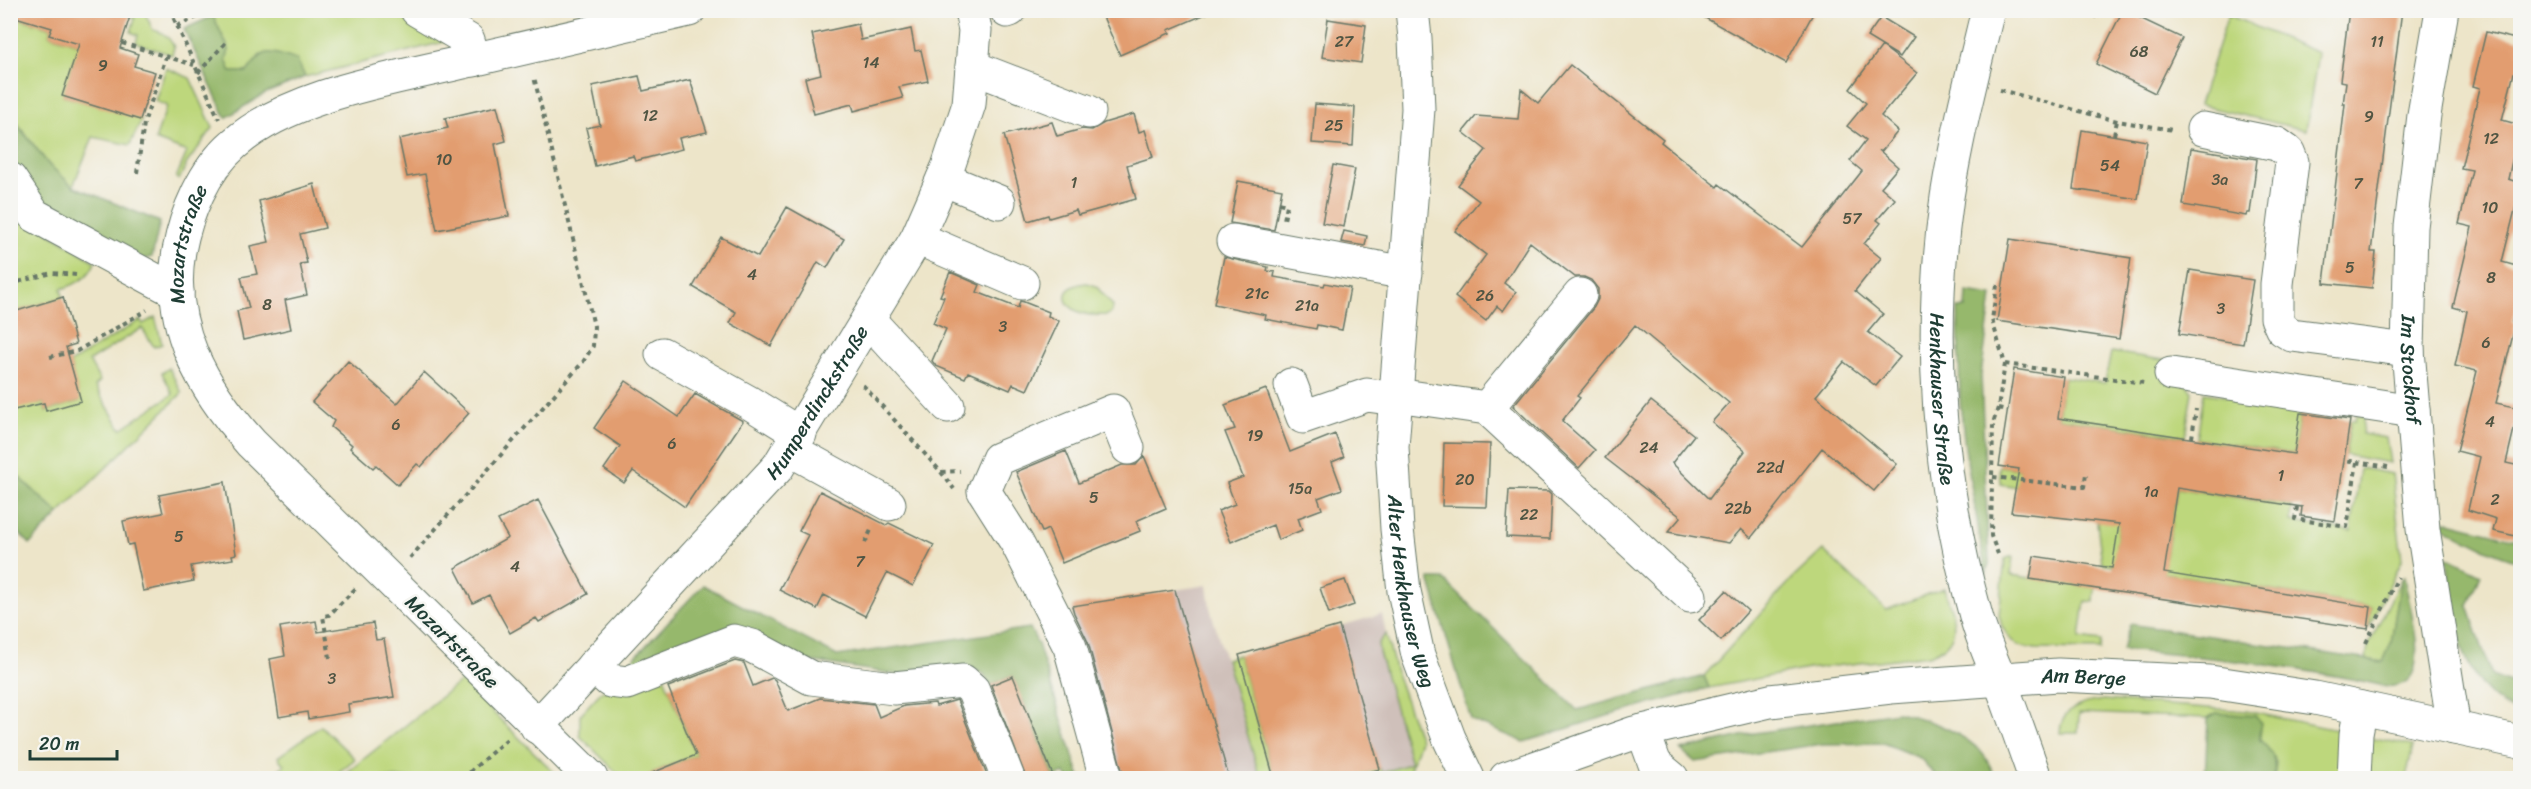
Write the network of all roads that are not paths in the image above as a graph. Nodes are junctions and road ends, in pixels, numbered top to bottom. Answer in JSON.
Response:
{"nodes":[{"id":1,"x":417,"y":10,"type":"edge"},
{"id":2,"x":689,"y":10,"type":"edge"},
{"id":3,"x":971,"y":10,"type":"edge"},
{"id":4,"x":1412,"y":10,"type":"edge"},
{"id":5,"x":1988,"y":10,"type":"edge"},
{"id":6,"x":2442,"y":10,"type":"edge"},
{"id":7,"x":474,"y":60,"type":"junction"},
{"id":8,"x":972,"y":67,"type":"junction"},
{"id":9,"x":1089,"y":112,"type":"dead end"},
{"id":10,"x":2188,"y":129,"type":"road end"},
{"id":11,"x":10,"y":179,"type":"edge"},
{"id":12,"x":943,"y":179,"type":"junction"},
{"id":13,"x":999,"y":202,"type":"dead end"},
{"id":14,"x":917,"y":238,"type":"junction"},
{"id":15,"x":1233,"y":241,"type":"dead end"},
{"id":16,"x":1406,"y":273,"type":"junction"},
{"id":17,"x":1022,"y":283,"type":"dead end"},
{"id":18,"x":1580,"y":295,"type":"dead end"},
{"id":19,"x":177,"y":299,"type":"junction"},
{"id":20,"x":868,"y":319,"type":"junction"},
{"id":21,"x":2408,"y":350,"type":"junction"},
{"id":22,"x":662,"y":354,"type":"dead end"},
{"id":23,"x":2171,"y":374,"type":"road end"},
{"id":24,"x":1290,"y":385,"type":"dead end"},
{"id":25,"x":1396,"y":397,"type":"junction"},
{"id":26,"x":948,"y":406,"type":"dead end"},
{"id":27,"x":1487,"y":408,"type":"junction"},
{"id":28,"x":2413,"y":411,"type":"junction"},
{"id":29,"x":794,"y":442,"type":"junction"},
{"id":30,"x":1128,"y":448,"type":"dead end"},
{"id":31,"x":889,"y":504,"type":"dead end"},
{"id":32,"x":1690,"y":596,"type":"dead end"},
{"id":33,"x":593,"y":666,"type":"junction"},
{"id":34,"x":1999,"y":678,"type":"junction"},
{"id":35,"x":2361,"y":708,"type":"junction"},
{"id":36,"x":533,"y":723,"type":"junction"},
{"id":37,"x":2454,"y":728,"type":"junction"},
{"id":38,"x":1643,"y":731,"type":"junction"},
{"id":39,"x":2520,"y":742,"type":"edge"},
{"id":40,"x":591,"y":778,"type":"edge"},
{"id":41,"x":1008,"y":778,"type":"edge"},
{"id":42,"x":1106,"y":778,"type":"edge"},
{"id":43,"x":1468,"y":778,"type":"edge"},
{"id":44,"x":1506,"y":778,"type":"edge"},
{"id":45,"x":1672,"y":778,"type":"edge"},
{"id":46,"x":2035,"y":778,"type":"edge"},
{"id":47,"x":2354,"y":778,"type":"edge"}],
"edges":[{"from":1,"to":7,"type":"street"},
{"from":2,"to":7,"type":"street","name":"Mozartstraße"},
{"from":3,"to":8,"type":"street","name":"Humperdinckstraße"},
{"from":4,"to":16,"type":"street","name":"Alter Henkhauser Weg"},
{"from":5,"to":34,"type":"street","name":"Henkhauser Straße"},
{"from":6,"to":21,"type":"street","name":"Im Stockhof"},
{"from":7,"to":19,"type":"street","name":"Mozartstraße"},
{"from":8,"to":9,"type":"street"},
{"from":8,"to":12,"type":"street","name":"Humperdinckstraße"},
{"from":10,"to":21,"type":"street"},
{"from":11,"to":19,"type":"street"},
{"from":12,"to":13,"type":"street"},
{"from":12,"to":14,"type":"street","name":"Humperdinckstraße"},
{"from":14,"to":17,"type":"street"},
{"from":14,"to":20,"type":"street","name":"Humperdinckstraße"},
{"from":15,"to":16,"type":"street"},
{"from":16,"to":25,"type":"street","name":"Alter Henkhauser Weg"},
{"from":18,"to":27,"type":"street"},
{"from":19,"to":36,"type":"street","name":"Mozartstraße"},
{"from":20,"to":26,"type":"street"},
{"from":20,"to":29,"type":"street","name":"Humperdinckstraße"},
{"from":21,"to":28,"type":"street","name":"Im Stockhof"},
{"from":22,"to":29,"type":"street"},
{"from":23,"to":28,"type":"street"},
{"from":24,"to":25,"type":"street"},
{"from":25,"to":27,"type":"street"},
{"from":25,"to":43,"type":"street","name":"Alter Henkhauser Weg"},
{"from":27,"to":32,"type":"street"},
{"from":28,"to":37,"type":"street","name":"Im Stockhof"},
{"from":29,"to":31,"type":"street"},
{"from":29,"to":33,"type":"street","name":"Humperdinckstraße"},
{"from":30,"to":42,"type":"street"},
{"from":33,"to":36,"type":"street","name":"Humperdinckstraße"},
{"from":33,"to":41,"type":"street"},
{"from":34,"to":35,"type":"street","name":"Am Berge"},
{"from":34,"to":38,"type":"street","name":"Am Berge"},
{"from":34,"to":46,"type":"street","name":"Henkhauser Straße"},
{"from":35,"to":37,"type":"street","name":"Am Berge"},
{"from":35,"to":47,"type":"street"},
{"from":36,"to":40,"type":"street","name":"Mozartstraße"},
{"from":37,"to":39,"type":"street","name":"Am Berge"},
{"from":38,"to":44,"type":"street","name":"Am Berge"},
{"from":38,"to":45,"type":"street"}]}
